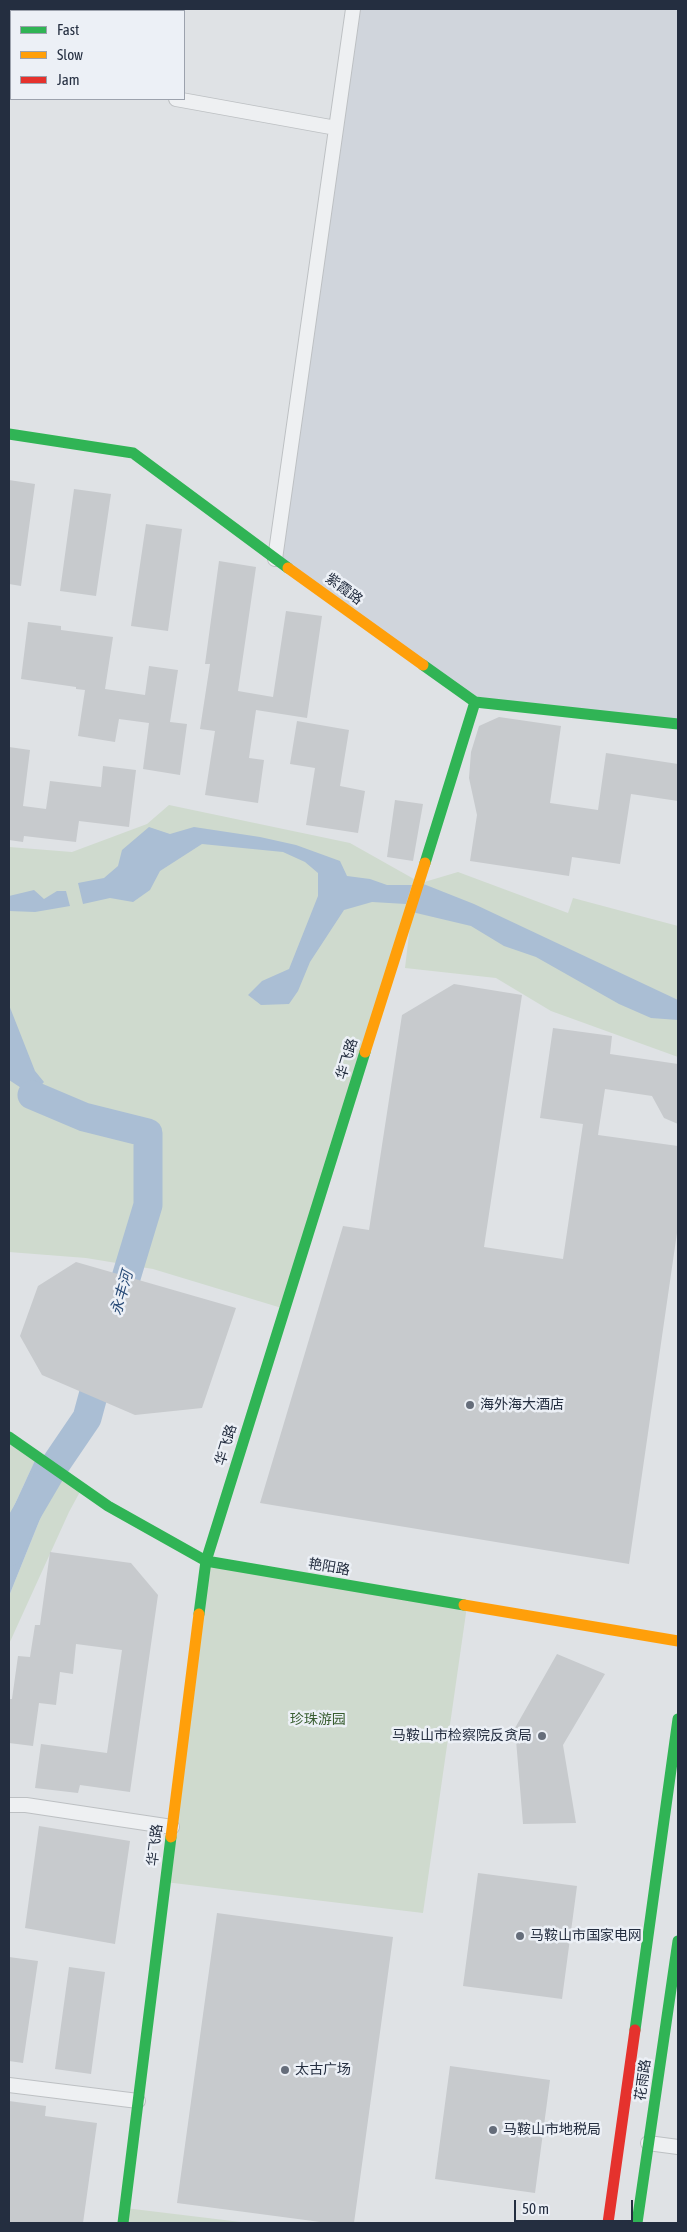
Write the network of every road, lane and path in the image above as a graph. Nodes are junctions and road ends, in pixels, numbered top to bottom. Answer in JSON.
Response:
{"nodes":[{"id":1,"x":353,"y":9,"type":"edge"},
{"id":2,"x":182,"y":100,"type":"edge"},
{"id":3,"x":336,"y":128,"type":"junction"},
{"id":4,"x":9,"y":434,"type":"edge"},
{"id":5,"x":275,"y":559,"type":"junction"},
{"id":6,"x":475,"y":702,"type":"junction"},
{"id":7,"x":678,"y":724,"type":"edge"},
{"id":8,"x":9,"y":1436,"type":"edge"},
{"id":9,"x":206,"y":1561,"type":"junction"},
{"id":10,"x":678,"y":1641,"type":"edge"},
{"id":11,"x":678,"y":1719,"type":"edge"},
{"id":12,"x":9,"y":1805,"type":"edge"},
{"id":13,"x":172,"y":1827,"type":"junction"},
{"id":14,"x":678,"y":1941,"type":"edge"},
{"id":15,"x":9,"y":2085,"type":"edge"},
{"id":16,"x":138,"y":2102,"type":"junction"},
{"id":17,"x":648,"y":2143,"type":"junction"},
{"id":18,"x":678,"y":2147,"type":"edge"},
{"id":19,"x":123,"y":2223,"type":"edge"},
{"id":20,"x":608,"y":2223,"type":"edge"},
{"id":21,"x":637,"y":2223,"type":"edge"}],
"edges":[{"from":1,"to":3,"type":"street"},
{"from":2,"to":3,"type":"street"},
{"from":3,"to":5,"type":"street"},
{"from":4,"to":5,"type":"street","name":"紫霞路"},
{"from":5,"to":6,"type":"street","name":"紫霞路"},
{"from":6,"to":7,"type":"street","name":"紫霞路"},
{"from":6,"to":9,"type":"street","name":"华飞路"},
{"from":8,"to":9,"type":"street","name":"艳阳路"},
{"from":9,"to":10,"type":"street","name":"艳阳路"},
{"from":9,"to":13,"type":"street","name":"华飞路"},
{"from":11,"to":20,"type":"street"},
{"from":12,"to":13,"type":"street"},
{"from":13,"to":16,"type":"street","name":"华飞路"},
{"from":14,"to":17,"type":"street","name":"花雨路"},
{"from":15,"to":16,"type":"street"},
{"from":16,"to":19,"type":"street","name":"华飞路"},
{"from":17,"to":18,"type":"street"},
{"from":17,"to":21,"type":"street","name":"花雨路"}]}
